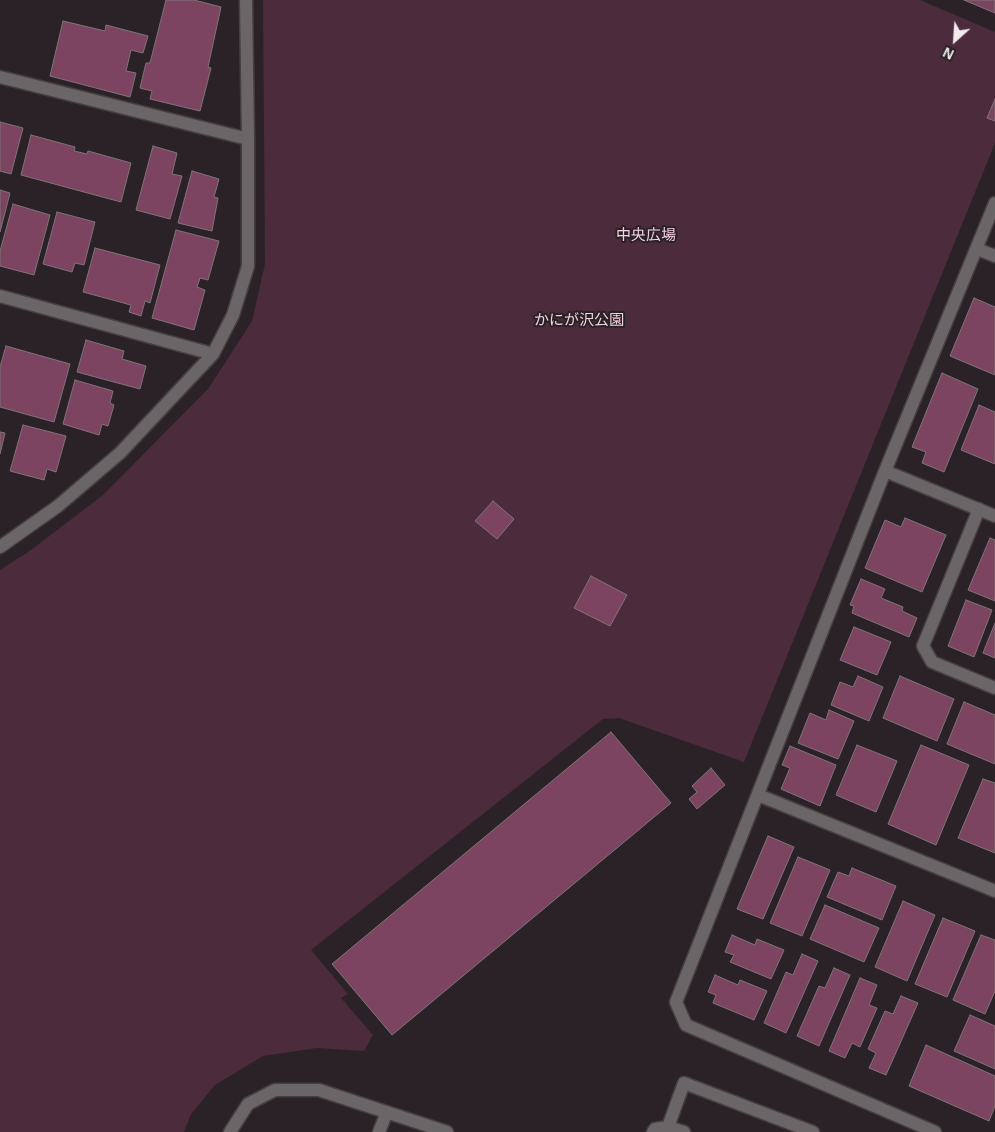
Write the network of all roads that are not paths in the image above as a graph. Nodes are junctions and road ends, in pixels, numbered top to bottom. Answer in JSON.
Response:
{"nodes":[{"id":1,"x":246,"y":0,"type":"edge"},
{"id":2,"x":0,"y":77,"type":"edge"},
{"id":3,"x":248,"y":139,"type":"junction"},
{"id":4,"x":995,"y":203,"type":"edge"},
{"id":5,"x":976,"y":249,"type":"junction"},
{"id":6,"x":995,"y":256,"type":"edge"},
{"id":7,"x":0,"y":296,"type":"edge"},
{"id":8,"x":213,"y":354,"type":"junction"},
{"id":9,"x":885,"y":471,"type":"junction"},
{"id":10,"x":979,"y":509,"type":"junction"},
{"id":11,"x":995,"y":516,"type":"edge"},
{"id":12,"x":0,"y":547,"type":"edge"},
{"id":13,"x":995,"y":688,"type":"edge"},
{"id":14,"x":758,"y":795,"type":"junction"},
{"id":15,"x":995,"y":891,"type":"edge"},
{"id":16,"x":387,"y":1112,"type":"junction"},
{"id":17,"x":668,"y":1127,"type":"junction"},
{"id":18,"x":230,"y":1132,"type":"edge"},
{"id":19,"x":378,"y":1132,"type":"edge"},
{"id":20,"x":447,"y":1132,"type":"edge"},
{"id":21,"x":653,"y":1132,"type":"edge"},
{"id":22,"x":684,"y":1132,"type":"edge"},
{"id":23,"x":813,"y":1132,"type":"edge"},
{"id":24,"x":935,"y":1132,"type":"edge"}],
"edges":[{"from":1,"to":3,"type":"street"},
{"from":2,"to":3,"type":"street"},
{"from":3,"to":8,"type":"street"},
{"from":4,"to":5,"type":"street"},
{"from":5,"to":6,"type":"street"},
{"from":5,"to":9,"type":"street"},
{"from":7,"to":8,"type":"street"},
{"from":8,"to":12,"type":"street"},
{"from":9,"to":10,"type":"street"},
{"from":9,"to":14,"type":"street"},
{"from":10,"to":11,"type":"street"},
{"from":10,"to":13,"type":"street"},
{"from":14,"to":15,"type":"street"},
{"from":14,"to":24,"type":"street"},
{"from":16,"to":18,"type":"street"},
{"from":16,"to":19,"type":"street"},
{"from":16,"to":20,"type":"street"},
{"from":17,"to":21,"type":"street"},
{"from":17,"to":22,"type":"street"},
{"from":17,"to":23,"type":"street"}]}
